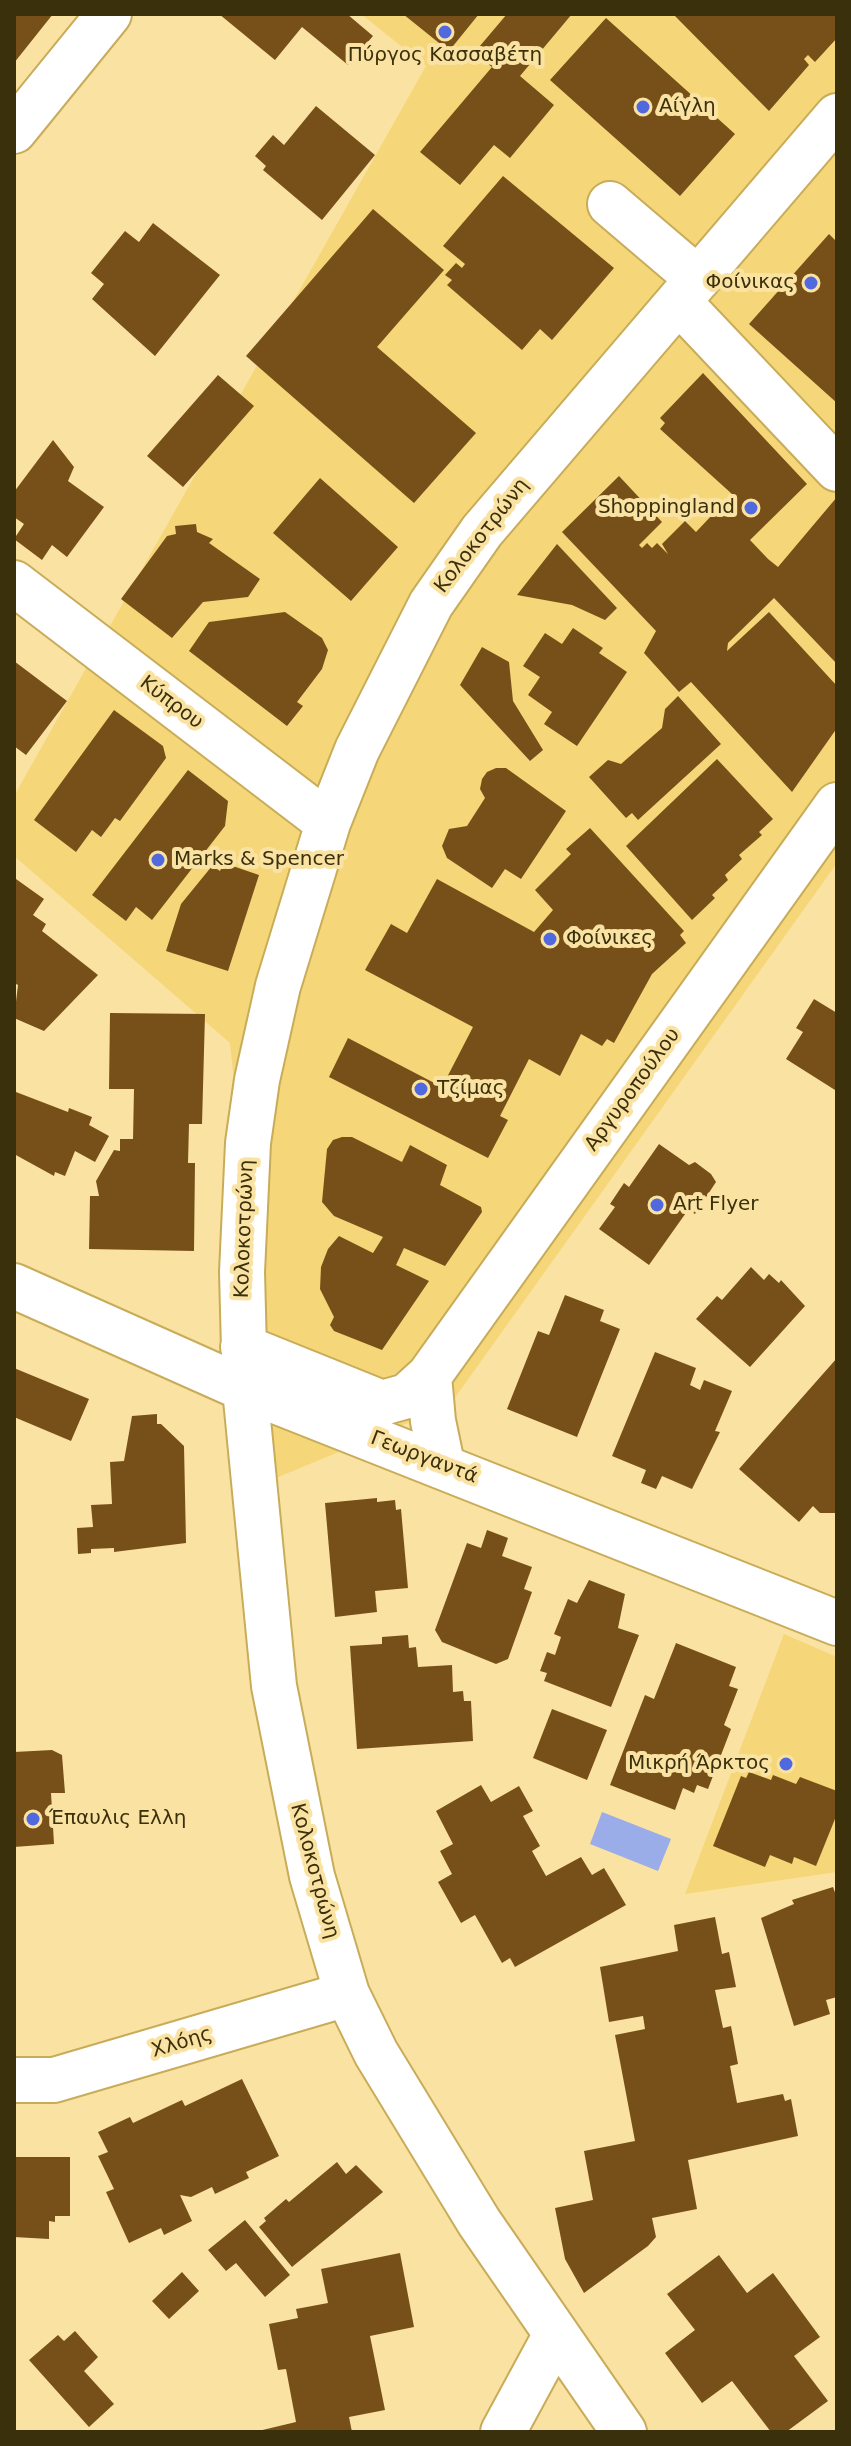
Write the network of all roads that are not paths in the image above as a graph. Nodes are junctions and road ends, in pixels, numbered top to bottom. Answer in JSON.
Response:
{"nodes":[{"id":1,"x":109,"y":14,"type":"edge"},
{"id":2,"x":837,"y":116,"type":"edge"},
{"id":3,"x":14,"y":131,"type":"edge"},
{"id":4,"x":610,"y":204,"type":"dead end"},
{"id":5,"x":688,"y":290,"type":"junction"},
{"id":6,"x":837,"y":469,"type":"edge"},
{"id":7,"x":14,"y":583,"type":"edge"},
{"id":8,"x":837,"y":805,"type":"edge"},
{"id":9,"x":328,"y":823,"type":"junction"},
{"id":10,"x":14,"y":1286,"type":"edge"},
{"id":11,"x":244,"y":1368,"type":"junction"},
{"id":12,"x":429,"y":1376,"type":"junction"},
{"id":13,"x":442,"y":1464,"type":"junction"},
{"id":14,"x":834,"y":1615,"type":"edge"},
{"id":15,"x":347,"y":1994,"type":"junction"},
{"id":16,"x":14,"y":2080,"type":"edge"},
{"id":17,"x":555,"y":2336,"type":"junction"},
{"id":18,"x":503,"y":2432,"type":"edge"},
{"id":19,"x":624,"y":2432,"type":"edge"}],
"edges":[{"from":1,"to":3,"type":"street"},
{"from":2,"to":5,"type":"street","name":"Κολοκοτρώνη"},
{"from":4,"to":5,"type":"street"},
{"from":5,"to":6,"type":"street"},
{"from":5,"to":9,"type":"street","name":"Κολοκοτρώνη"},
{"from":7,"to":9,"type":"street","name":"Κύπρου"},
{"from":8,"to":12,"type":"street","name":"Αργυροπούλου"},
{"from":9,"to":11,"type":"street","name":"Κολοκοτρώνη"},
{"from":10,"to":11,"type":"street","name":"Γεωργαντά"},
{"from":11,"to":12,"type":"street","name":"Αργυροπούλου"},
{"from":11,"to":13,"type":"street","name":"Γεωργαντά"},
{"from":11,"to":15,"type":"street","name":"Κολοκοτρώνη"},
{"from":12,"to":13,"type":"street"},
{"from":13,"to":14,"type":"street","name":"Γεωργαντά"},
{"from":15,"to":16,"type":"street","name":"Χλόης"},
{"from":15,"to":17,"type":"street","name":"Κολοκοτρώνη"},
{"from":17,"to":18,"type":"street"},
{"from":17,"to":19,"type":"street","name":"Κολοκοτρώνη"}]}
